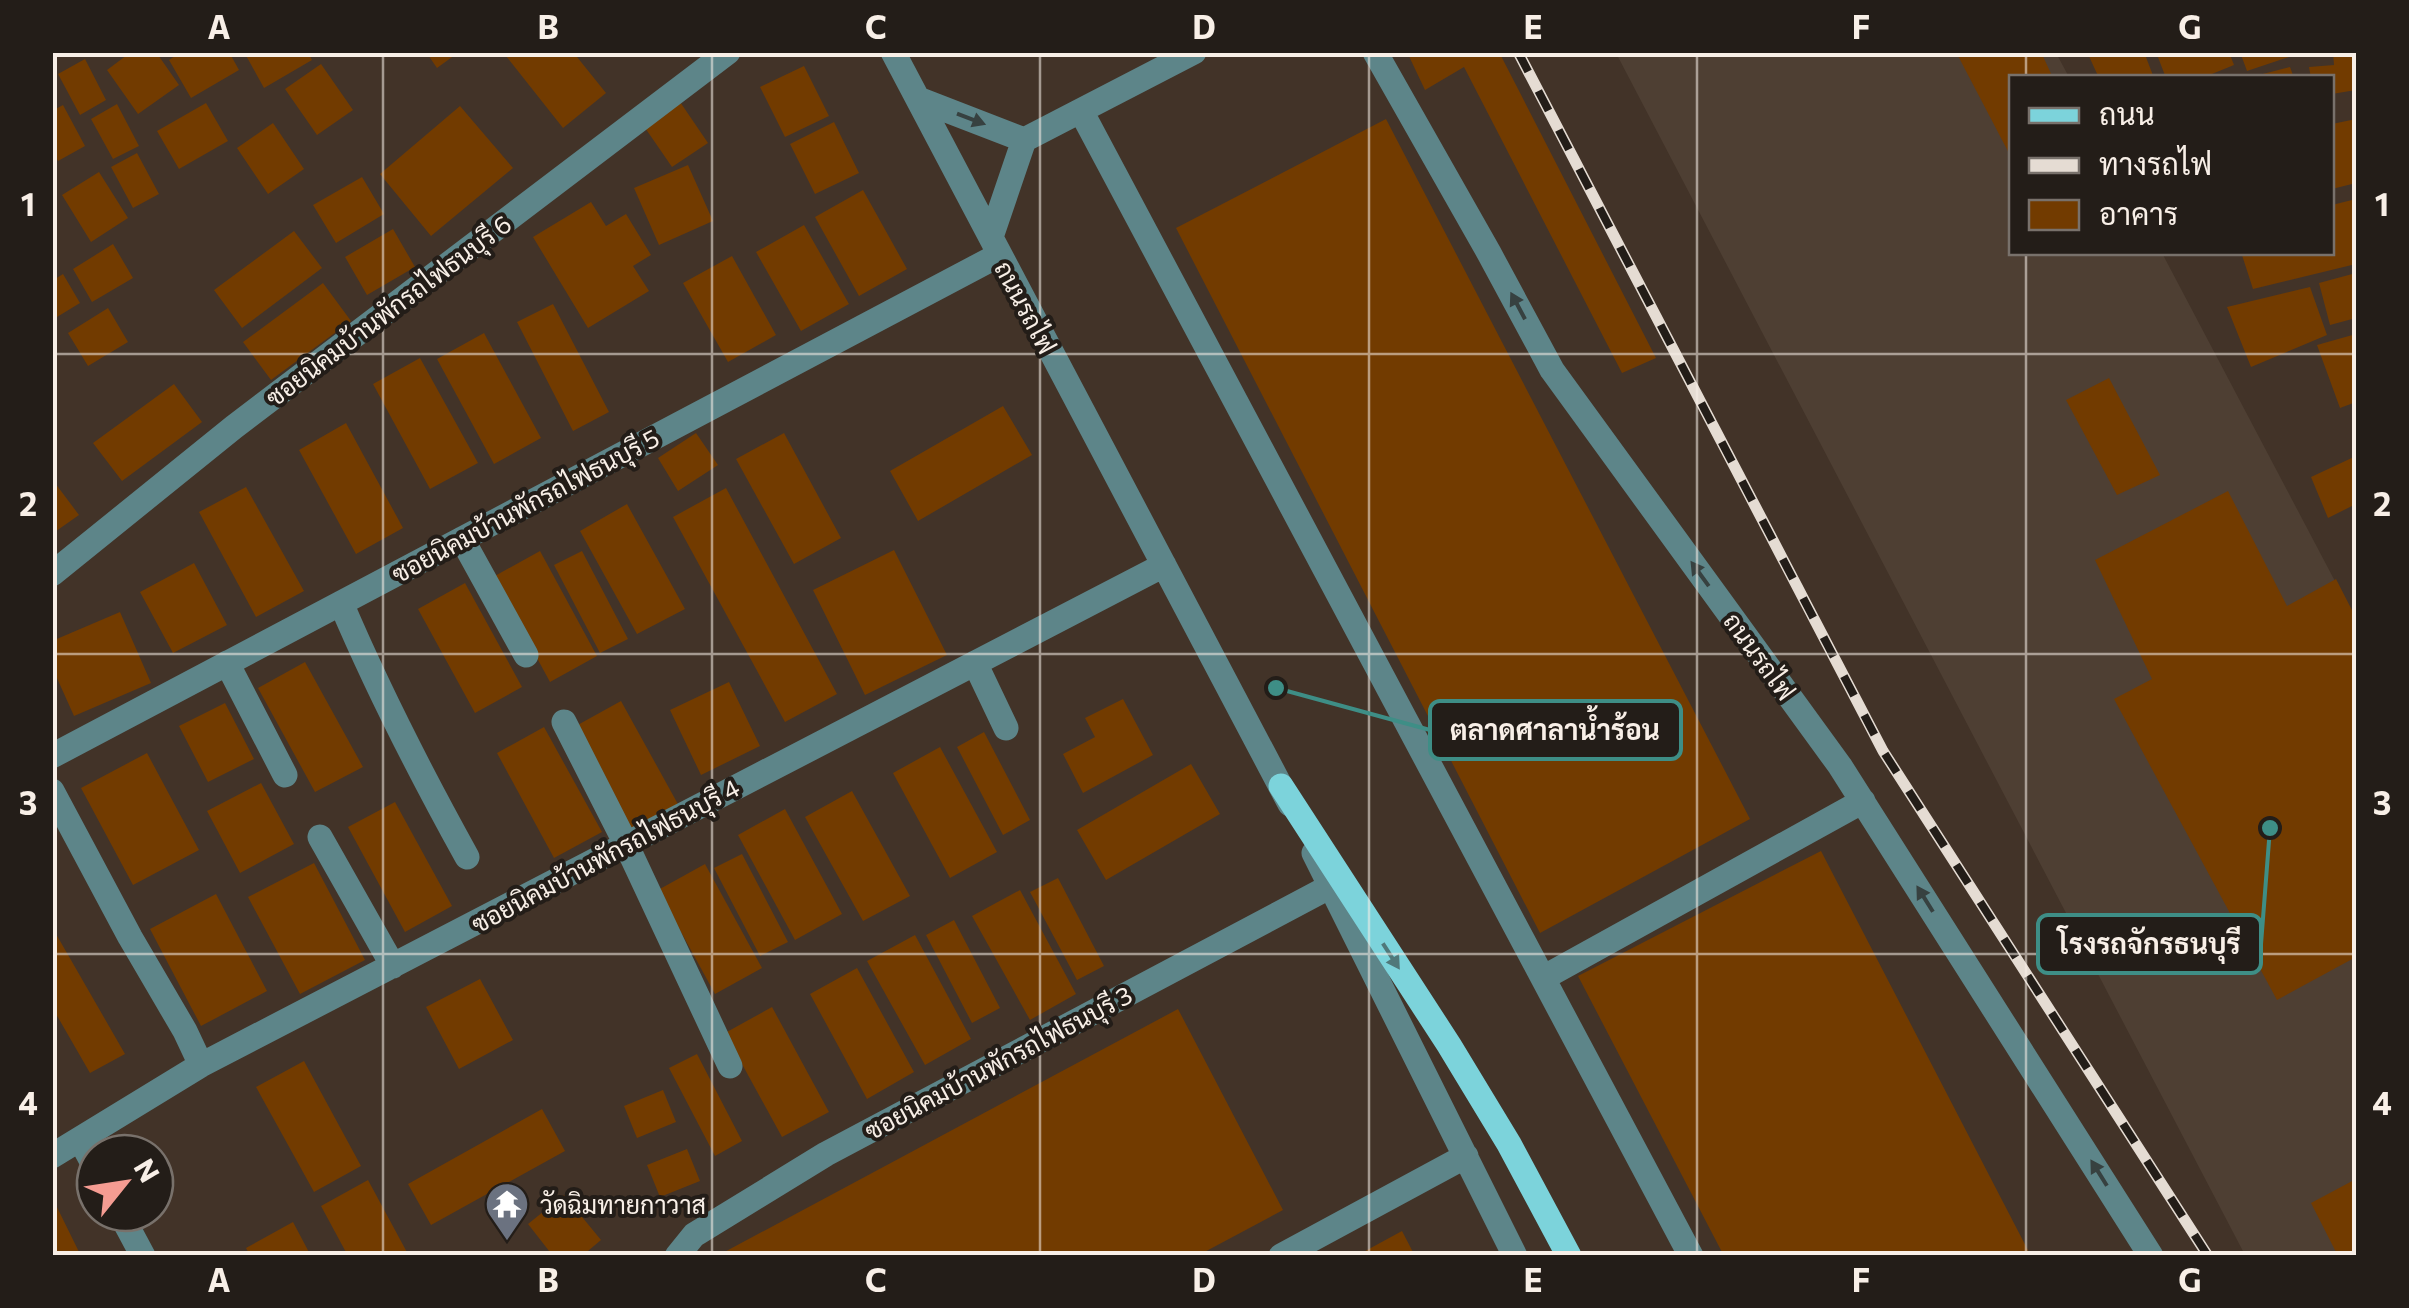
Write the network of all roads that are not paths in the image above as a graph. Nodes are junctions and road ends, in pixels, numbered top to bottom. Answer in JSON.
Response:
{"nodes":[{"id":1,"x":728,"y":52,"type":"edge"},
{"id":2,"x":892,"y":52,"type":"edge"},
{"id":3,"x":1194,"y":52,"type":"edge"},
{"id":4,"x":1375,"y":52,"type":"edge"},
{"id":5,"x":918,"y":98,"type":"junction"},
{"id":6,"x":1081,"y":110,"type":"junction"},
{"id":7,"x":1024,"y":140,"type":"junction"},
{"id":8,"x":995,"y":246,"type":"junction"},
{"id":9,"x":462,"y":539,"type":"junction"},
{"id":10,"x":1164,"y":565,"type":"junction"},
{"id":11,"x":52,"y":574,"type":"edge"},
{"id":12,"x":341,"y":603,"type":"junction"},
{"id":13,"x":526,"y":655,"type":"dead end"},
{"id":14,"x":975,"y":663,"type":"junction"},
{"id":15,"x":227,"y":664,"type":"junction"},
{"id":16,"x":564,"y":722,"type":"dead end"},
{"id":17,"x":1006,"y":728,"type":"dead end"},
{"id":18,"x":52,"y":756,"type":"edge"},
{"id":19,"x":286,"y":775,"type":"dead end"},
{"id":20,"x":1281,"y":786,"type":"junction"},
{"id":21,"x":52,"y":791,"type":"edge"},
{"id":22,"x":1863,"y":801,"type":"junction"},
{"id":23,"x":320,"y":837,"type":"dead end"},
{"id":24,"x":626,"y":844,"type":"junction"},
{"id":25,"x":466,"y":856,"type":"dead end"},
{"id":26,"x":1330,"y":886,"type":"junction"},
{"id":27,"x":393,"y":966,"type":"junction"},
{"id":28,"x":1542,"y":978,"type":"junction"},
{"id":29,"x":202,"y":1066,"type":"junction"},
{"id":30,"x":730,"y":1066,"type":"dead end"},
{"id":31,"x":90,"y":1133,"type":"edge"},
{"id":32,"x":75,"y":1142,"type":"edge"},
{"id":33,"x":52,"y":1156,"type":"edge"},
{"id":34,"x":1466,"y":1156,"type":"junction"},
{"id":35,"x":131,"y":1233,"type":"edge"},
{"id":36,"x":143,"y":1256,"type":"edge"},
{"id":37,"x":677,"y":1256,"type":"edge"},
{"id":38,"x":1281,"y":1256,"type":"edge"},
{"id":39,"x":1515,"y":1256,"type":"edge"},
{"id":40,"x":1569,"y":1256,"type":"edge"},
{"id":41,"x":1690,"y":1256,"type":"edge"},
{"id":42,"x":2151,"y":1256,"type":"edge"}],
"edges":[{"from":1,"to":11,"type":"street","name":"ซอยนิคมบ้านพักรถไฟธนบุรี 6"},
{"from":2,"to":5,"type":"street","name":"ถนนรถไฟ"},
{"from":3,"to":6,"type":"street"},
{"from":22,"to":4,"type":"street","name":"ถนนรถไฟ","one_way":true},
{"from":5,"to":7,"type":"street","one_way":true},
{"from":5,"to":8,"type":"street","name":"ถนนรถไฟ"},
{"from":6,"to":7,"type":"street"},
{"from":6,"to":28,"type":"street"},
{"from":7,"to":8,"type":"street"},
{"from":8,"to":9,"type":"street","name":"ซอยนิคมบ้านพักรถไฟธนบุรี 5"},
{"from":8,"to":10,"type":"street","name":"ถนนรถไฟ"},
{"from":9,"to":12,"type":"street","name":"ซอยนิคมบ้านพักรถไฟธนบุรี 5"},
{"from":9,"to":13,"type":"street"},
{"from":10,"to":14,"type":"street","name":"ซอยนิคมบ้านพักรถไฟธนบุรี 4"},
{"from":10,"to":20,"type":"street","name":"ถนนรถไฟ"},
{"from":12,"to":15,"type":"street","name":"ซอยนิคมบ้านพักรถไฟธนบุรี 5"},
{"from":12,"to":25,"type":"street"},
{"from":14,"to":17,"type":"street"},
{"from":14,"to":24,"type":"street","name":"ซอยนิคมบ้านพักรถไฟธนบุรี 4"},
{"from":15,"to":18,"type":"street","name":"ซอยนิคมบ้านพักรถไฟธนบุรี 5"},
{"from":15,"to":19,"type":"street"},
{"from":16,"to":24,"type":"street"},
{"from":20,"to":26,"type":"street","name":"ถนนรถไฟ"},
{"from":20,"to":40,"type":"main road","one_way":true},
{"from":21,"to":29,"type":"street"},
{"from":22,"to":28,"type":"street"},
{"from":42,"to":22,"type":"street","name":"ถนนรถไฟ","one_way":true},
{"from":23,"to":27,"type":"street"},
{"from":24,"to":27,"type":"street","name":"ซอยนิคมบ้านพักรถไฟธนบุรี 4"},
{"from":24,"to":30,"type":"street"},
{"from":26,"to":34,"type":"street","name":"ถนนรถไฟ"},
{"from":26,"to":37,"type":"street","name":"ซอยนิคมบ้านพักรถไฟธนบุรี 3"},
{"from":27,"to":29,"type":"street","name":"ซอยนิคมบ้านพักรถไฟธนบุรี 4"},
{"from":28,"to":41,"type":"street"},
{"from":29,"to":31,"type":"street","name":"ซอยนิคมบ้านพักรถไฟธนบุรี 4"},
{"from":32,"to":33,"type":"street","name":"ซอยนิคมบ้านพักรถไฟธนบุรี 4"},
{"from":34,"to":38,"type":"street"},
{"from":34,"to":39,"type":"street","name":"ถนนรถไฟ"},
{"from":35,"to":36,"type":"street"}]}
